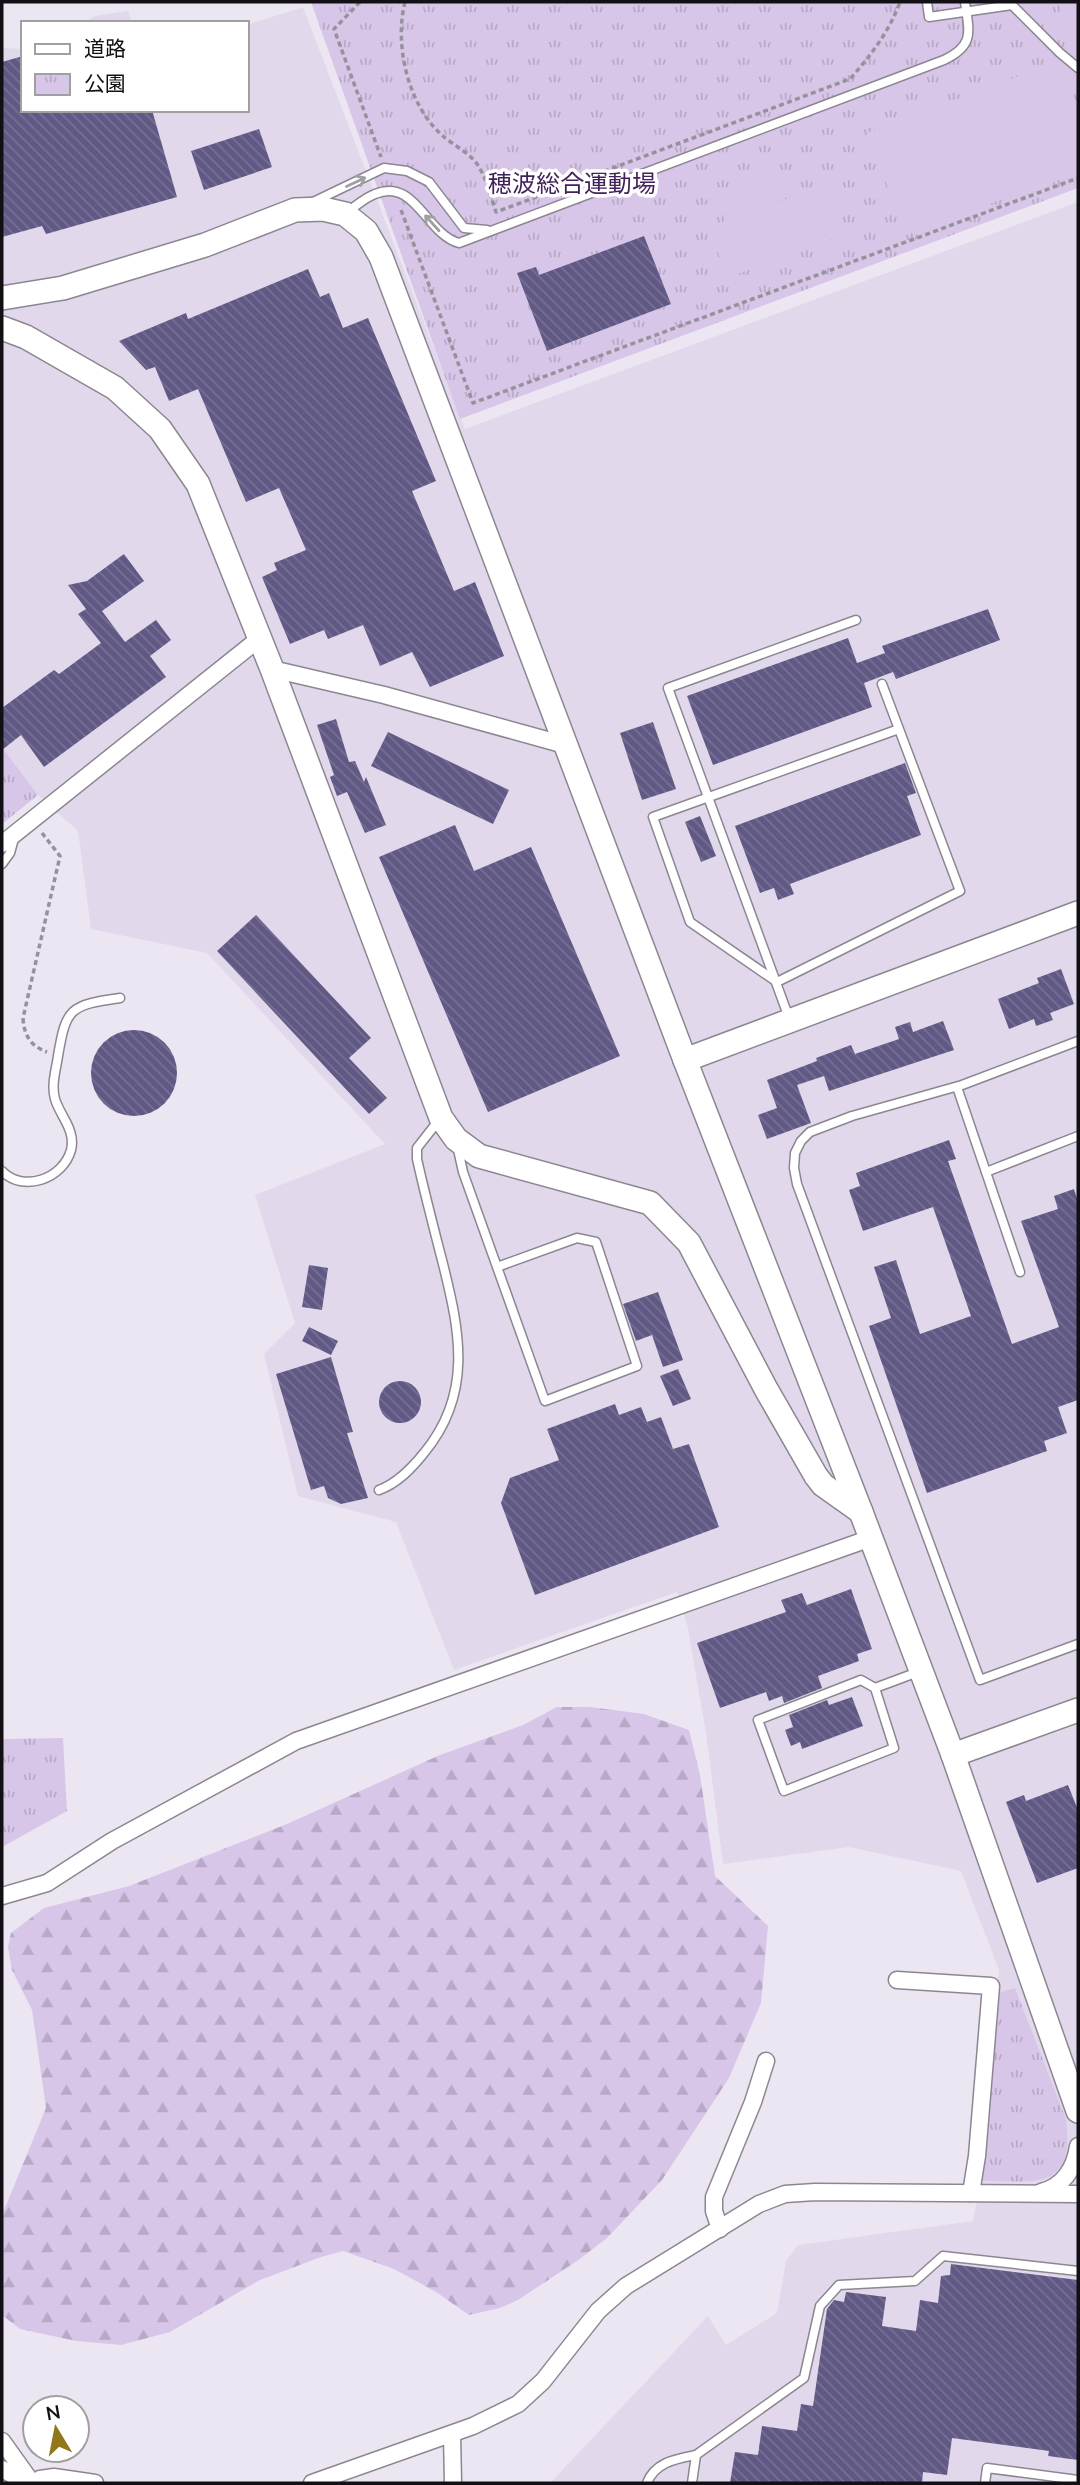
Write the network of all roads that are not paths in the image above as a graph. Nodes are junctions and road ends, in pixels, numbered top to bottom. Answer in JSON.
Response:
{"nodes":[{"id":1,"x":927,"y":2,"type":"edge"},
{"id":2,"x":965,"y":2,"type":"edge"},
{"id":3,"x":1012,"y":4,"type":"edge"},
{"id":4,"x":966,"y":12,"type":"junction"},
{"id":5,"x":1078,"y":68,"type":"edge"},
{"id":6,"x":295,"y":210,"type":"junction"},
{"id":7,"x":345,"y":214,"type":"junction"},
{"id":8,"x":490,"y":231,"type":"junction"},
{"id":9,"x":2,"y":298,"type":"edge"},
{"id":10,"x":2,"y":328,"type":"edge"},
{"id":11,"x":856,"y":620,"type":"dead end"},
{"id":12,"x":260,"y":638,"type":"junction"},
{"id":13,"x":272,"y":669,"type":"junction"},
{"id":14,"x":882,"y":684,"type":"dead end"},
{"id":15,"x":899,"y":729,"type":"junction"},
{"id":16,"x":565,"y":745,"type":"junction"},
{"id":17,"x":708,"y":798,"type":"junction"},
{"id":18,"x":16,"y":832,"type":"junction"},
{"id":19,"x":2,"y":844,"type":"edge"},
{"id":20,"x":2,"y":864,"type":"edge"},
{"id":21,"x":1078,"y":912,"type":"edge"},
{"id":22,"x":777,"y":982,"type":"junction"},
{"id":23,"x":120,"y":998,"type":"dead end"},
{"id":24,"x":790,"y":1021,"type":"junction"},
{"id":25,"x":1078,"y":1041,"type":"edge"},
{"id":26,"x":685,"y":1060,"type":"junction"},
{"id":27,"x":957,"y":1087,"type":"junction"},
{"id":28,"x":441,"y":1118,"type":"junction"},
{"id":29,"x":1078,"y":1136,"type":"edge"},
{"id":30,"x":456,"y":1139,"type":"junction"},
{"id":31,"x":2,"y":1171,"type":"edge"},
{"id":32,"x":986,"y":1172,"type":"junction"},
{"id":33,"x":497,"y":1267,"type":"junction"},
{"id":34,"x":1020,"y":1272,"type":"dead end"},
{"id":35,"x":379,"y":1490,"type":"dead end"},
{"id":36,"x":861,"y":1512,"type":"junction"},
{"id":37,"x":870,"y":1538,"type":"junction"},
{"id":38,"x":1078,"y":1644,"type":"edge"},
{"id":39,"x":921,"y":1671,"type":"junction"},
{"id":40,"x":875,"y":1688,"type":"junction"},
{"id":41,"x":1076,"y":1714,"type":"edge"},
{"id":42,"x":953,"y":1755,"type":"junction"},
{"id":43,"x":2,"y":1896,"type":"edge"},
{"id":44,"x":897,"y":1980,"type":"dead end"},
{"id":45,"x":766,"y":2061,"type":"dead end"},
{"id":46,"x":1078,"y":2111,"type":"edge"},
{"id":47,"x":1078,"y":2146,"type":"edge"},
{"id":48,"x":971,"y":2193,"type":"junction"},
{"id":49,"x":1035,"y":2194,"type":"junction"},
{"id":50,"x":1078,"y":2194,"type":"edge"},
{"id":51,"x":720,"y":2229,"type":"junction"},
{"id":52,"x":1078,"y":2271,"type":"edge"},
{"id":53,"x":452,"y":2434,"type":"junction"},
{"id":54,"x":2,"y":2441,"type":"edge"},
{"id":55,"x":696,"y":2455,"type":"junction"},
{"id":56,"x":2,"y":2456,"type":"edge"},
{"id":57,"x":2,"y":2469,"type":"edge"},
{"id":58,"x":1078,"y":2480,"type":"edge"},
{"id":59,"x":30,"y":2483,"type":"edge"},
{"id":60,"x":38,"y":2483,"type":"edge"},
{"id":61,"x":95,"y":2483,"type":"edge"},
{"id":62,"x":312,"y":2483,"type":"edge"},
{"id":63,"x":453,"y":2483,"type":"edge"},
{"id":64,"x":647,"y":2483,"type":"edge"},
{"id":65,"x":692,"y":2483,"type":"edge"},
{"id":66,"x":985,"y":2483,"type":"edge"}],
"edges":[{"from":1,"to":4,"type":"lane"},
{"from":2,"to":4,"type":"lane"},
{"from":3,"to":4,"type":"lane"},
{"from":3,"to":5,"type":"lane"},
{"from":4,"to":8,"type":"lane"},
{"from":6,"to":7,"type":"street"},
{"from":6,"to":8,"type":"lane","one_way":true},
{"from":6,"to":9,"type":"street"},
{"from":8,"to":7,"type":"lane","one_way":true},
{"from":7,"to":16,"type":"street"},
{"from":10,"to":12,"type":"street"},
{"from":11,"to":17,"type":"lane"},
{"from":12,"to":13,"type":"street"},
{"from":12,"to":18,"type":"street"},
{"from":13,"to":16,"type":"street"},
{"from":13,"to":28,"type":"street"},
{"from":14,"to":15,"type":"lane"},
{"from":15,"to":17,"type":"lane"},
{"from":15,"to":22,"type":"lane"},
{"from":16,"to":26,"type":"street"},
{"from":17,"to":22,"type":"lane"},
{"from":17,"to":22,"type":"lane"},
{"from":18,"to":19,"type":"street"},
{"from":18,"to":20,"type":"lane"},
{"from":21,"to":24,"type":"street"},
{"from":22,"to":24,"type":"lane"},
{"from":23,"to":31,"type":"lane"},
{"from":24,"to":26,"type":"street"},
{"from":25,"to":27,"type":"lane"},
{"from":26,"to":36,"type":"street"},
{"from":27,"to":32,"type":"lane"},
{"from":27,"to":38,"type":"lane"},
{"from":28,"to":30,"type":"street"},
{"from":28,"to":35,"type":"lane"},
{"from":29,"to":32,"type":"lane"},
{"from":30,"to":33,"type":"lane"},
{"from":30,"to":36,"type":"street"},
{"from":32,"to":34,"type":"lane"},
{"from":33,"to":33,"type":"lane"},
{"from":36,"to":37,"type":"street"},
{"from":37,"to":39,"type":"street"},
{"from":37,"to":43,"type":"street"},
{"from":39,"to":40,"type":"lane"},
{"from":39,"to":42,"type":"street"},
{"from":40,"to":40,"type":"lane"},
{"from":41,"to":42,"type":"street"},
{"from":42,"to":46,"type":"street"},
{"from":44,"to":48,"type":"street"},
{"from":45,"to":51,"type":"street"},
{"from":47,"to":49,"type":"street"},
{"from":48,"to":49,"type":"street"},
{"from":48,"to":51,"type":"street"},
{"from":49,"to":50,"type":"street"},
{"from":51,"to":53,"type":"street"},
{"from":52,"to":55,"type":"lane"},
{"from":53,"to":62,"type":"street"},
{"from":53,"to":63,"type":"street"},
{"from":54,"to":59,"type":"street"},
{"from":55,"to":64,"type":"lane"},
{"from":55,"to":65,"type":"lane"},
{"from":56,"to":59,"type":"street"},
{"from":57,"to":59,"type":"street"},
{"from":58,"to":66,"type":"lane"},
{"from":60,"to":61,"type":"street"}]}
